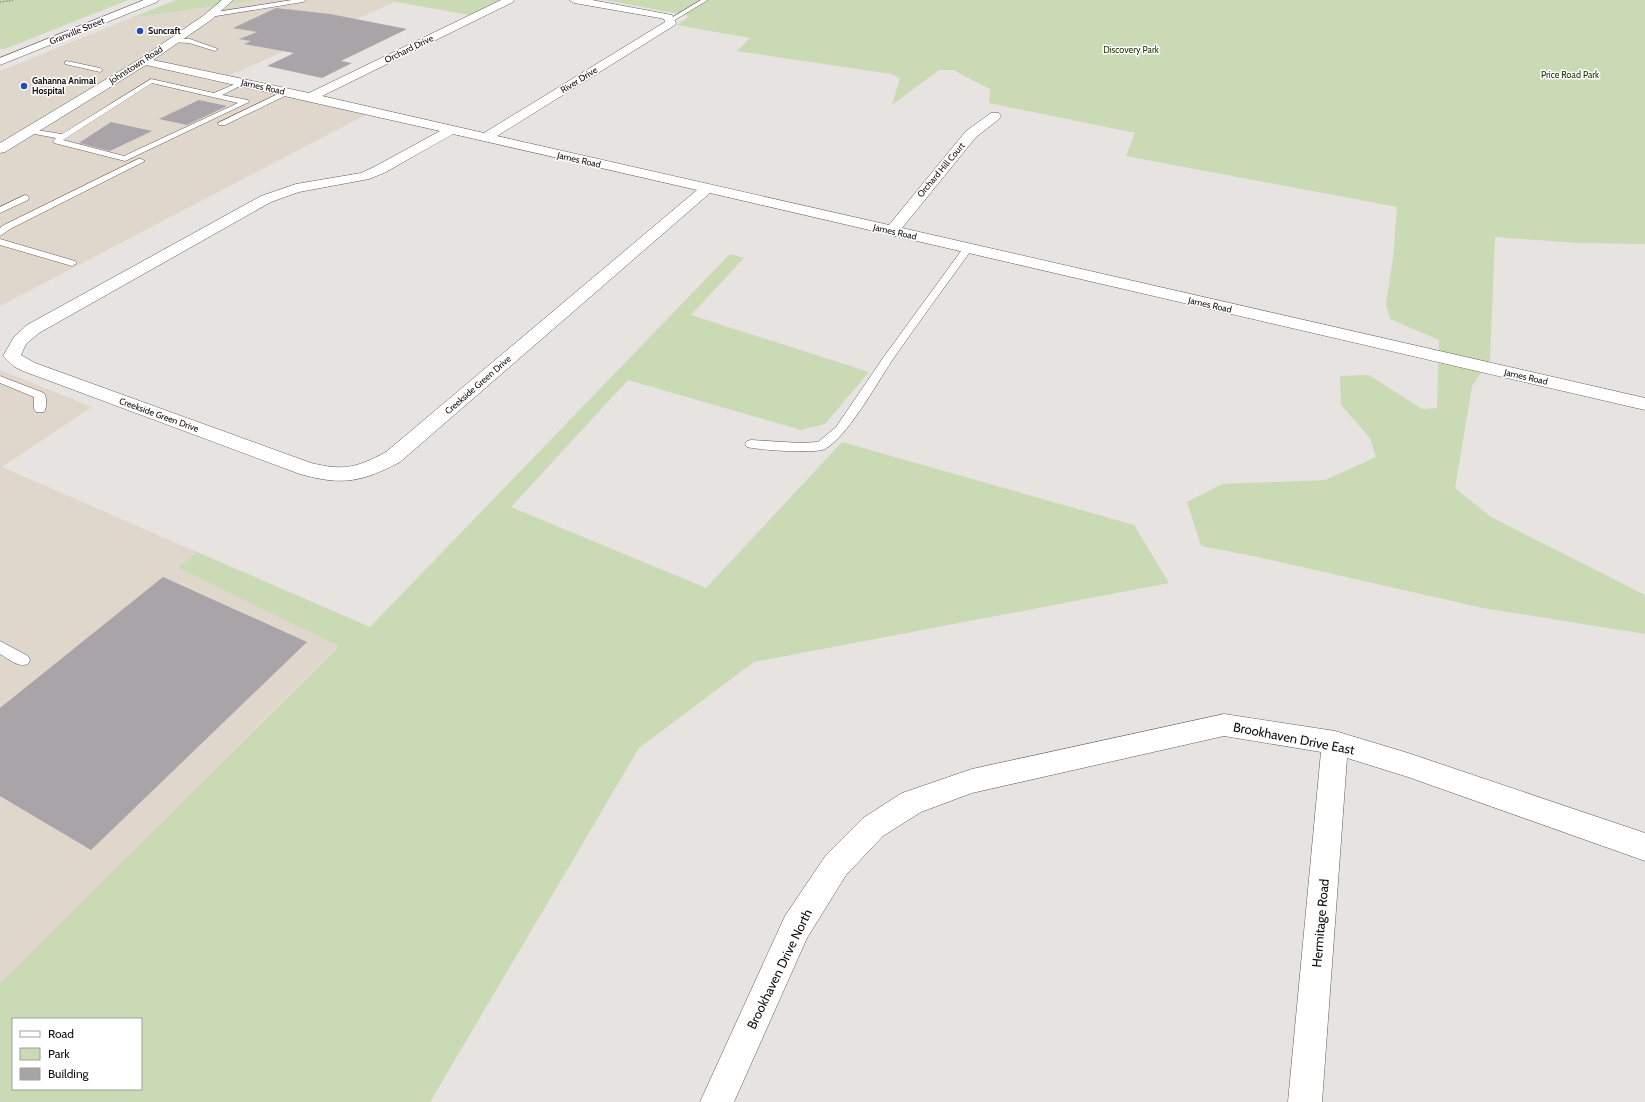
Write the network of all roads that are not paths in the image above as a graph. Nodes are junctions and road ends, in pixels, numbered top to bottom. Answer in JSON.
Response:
{"nodes":[{"id":1,"x":153,"y":0,"type":"edge"},
{"id":2,"x":260,"y":0,"type":"edge"},
{"id":3,"x":303,"y":0,"type":"edge"},
{"id":4,"x":509,"y":0,"type":"edge"},
{"id":5,"x":574,"y":0,"type":"edge"},
{"id":6,"x":705,"y":0,"type":"edge"},
{"id":7,"x":224,"y":3,"type":"edge"},
{"id":8,"x":210,"y":15,"type":"junction"},
{"id":9,"x":671,"y":20,"type":"junction"},
{"id":10,"x":173,"y":41,"type":"junction"},
{"id":11,"x":215,"y":49,"type":"dead end"},
{"id":12,"x":144,"y":61,"type":"junction"},
{"id":13,"x":0,"y":62,"type":"edge"},
{"id":14,"x":67,"y":63,"type":"dead end"},
{"id":15,"x":100,"y":70,"type":"dead end"},
{"id":16,"x":242,"y":83,"type":"junction"},
{"id":17,"x":287,"y":93,"type":"junction"},
{"id":18,"x":215,"y":95,"type":"junction"},
{"id":19,"x":310,"y":98,"type":"junction"},
{"id":20,"x":995,"y":116,"type":"dead end"},
{"id":21,"x":451,"y":130,"type":"junction"},
{"id":22,"x":29,"y":131,"type":"junction"},
{"id":23,"x":63,"y":137,"type":"junction"},
{"id":24,"x":485,"y":138,"type":"junction"},
{"id":25,"x":0,"y":149,"type":"edge"},
{"id":26,"x":707,"y":189,"type":"junction"},
{"id":27,"x":25,"y":198,"type":"dead end"},
{"id":28,"x":0,"y":210,"type":"edge"},
{"id":29,"x":892,"y":231,"type":"junction"},
{"id":30,"x":0,"y":233,"type":"edge"},
{"id":31,"x":0,"y":242,"type":"edge"},
{"id":32,"x":966,"y":249,"type":"junction"},
{"id":33,"x":72,"y":263,"type":"dead end"},
{"id":34,"x":0,"y":379,"type":"edge"},
{"id":35,"x":1645,"y":404,"type":"edge"},
{"id":36,"x":40,"y":409,"type":"dead end"},
{"id":37,"x":751,"y":444,"type":"dead end"},
{"id":38,"x":0,"y":647,"type":"edge"},
{"id":39,"x":23,"y":660,"type":"dead end"},
{"id":40,"x":1335,"y":743,"type":"junction"},
{"id":41,"x":912,"y":802,"type":"joint"},
{"id":42,"x":1645,"y":847,"type":"edge"},
{"id":43,"x":717,"y":1102,"type":"edge"},
{"id":44,"x":1305,"y":1102,"type":"edge"}],
"edges":[{"from":1,"to":13,"type":"main road","name":"Granville Street"},
{"from":2,"to":7,"type":"lane"},
{"from":3,"to":8,"type":"lane"},
{"from":4,"to":19,"type":"main road","name":"Orchard Drive"},
{"from":5,"to":9,"type":"main road"},
{"from":6,"to":9,"type":"lane"},
{"from":7,"to":8,"type":"main road","name":"Johnstown Road"},
{"from":8,"to":10,"type":"main road","name":"Johnstown Road"},
{"from":9,"to":24,"type":"main road","name":"River Drive"},
{"from":10,"to":11,"type":"lane"},
{"from":10,"to":12,"type":"main road","name":"Johnstown Road"},
{"from":12,"to":16,"type":"main road","name":"James Road"},
{"from":12,"to":22,"type":"main road","name":"Johnstown Road"},
{"from":14,"to":15,"type":"lane"},
{"from":16,"to":17,"type":"main road","name":"James Road"},
{"from":16,"to":18,"type":"lane"},
{"from":17,"to":19,"type":"main road","name":"James Road"},
{"from":17,"to":30,"type":"lane"},
{"from":18,"to":23,"type":"lane"},
{"from":18,"to":23,"type":"lane"},
{"from":19,"to":21,"type":"main road","name":"James Road"},
{"from":20,"to":29,"type":"main road","name":"Orchard Hill Court"},
{"from":21,"to":24,"type":"main road","name":"James Road"},
{"from":21,"to":26,"type":"main road","name":"Creekside Green Drive"},
{"from":22,"to":23,"type":"lane"},
{"from":22,"to":25,"type":"main road","name":"Johnstown Road"},
{"from":24,"to":26,"type":"main road","name":"James Road"},
{"from":26,"to":29,"type":"main road","name":"James Road"},
{"from":27,"to":28,"type":"lane"},
{"from":29,"to":32,"type":"main road","name":"James Road"},
{"from":31,"to":33,"type":"lane"},
{"from":32,"to":35,"type":"main road","name":"James Road"},
{"from":32,"to":37,"type":"lane"},
{"from":34,"to":36,"type":"lane"},
{"from":38,"to":39,"type":"lane"},
{"from":40,"to":41,"type":"main road","name":"Brookhaven Drive East"},
{"from":40,"to":42,"type":"main road","name":"Brookhaven Drive East"},
{"from":40,"to":44,"type":"main road","name":"Hermitage Road"},
{"from":41,"to":43,"type":"main road","name":"Brookhaven Drive North"}]}
